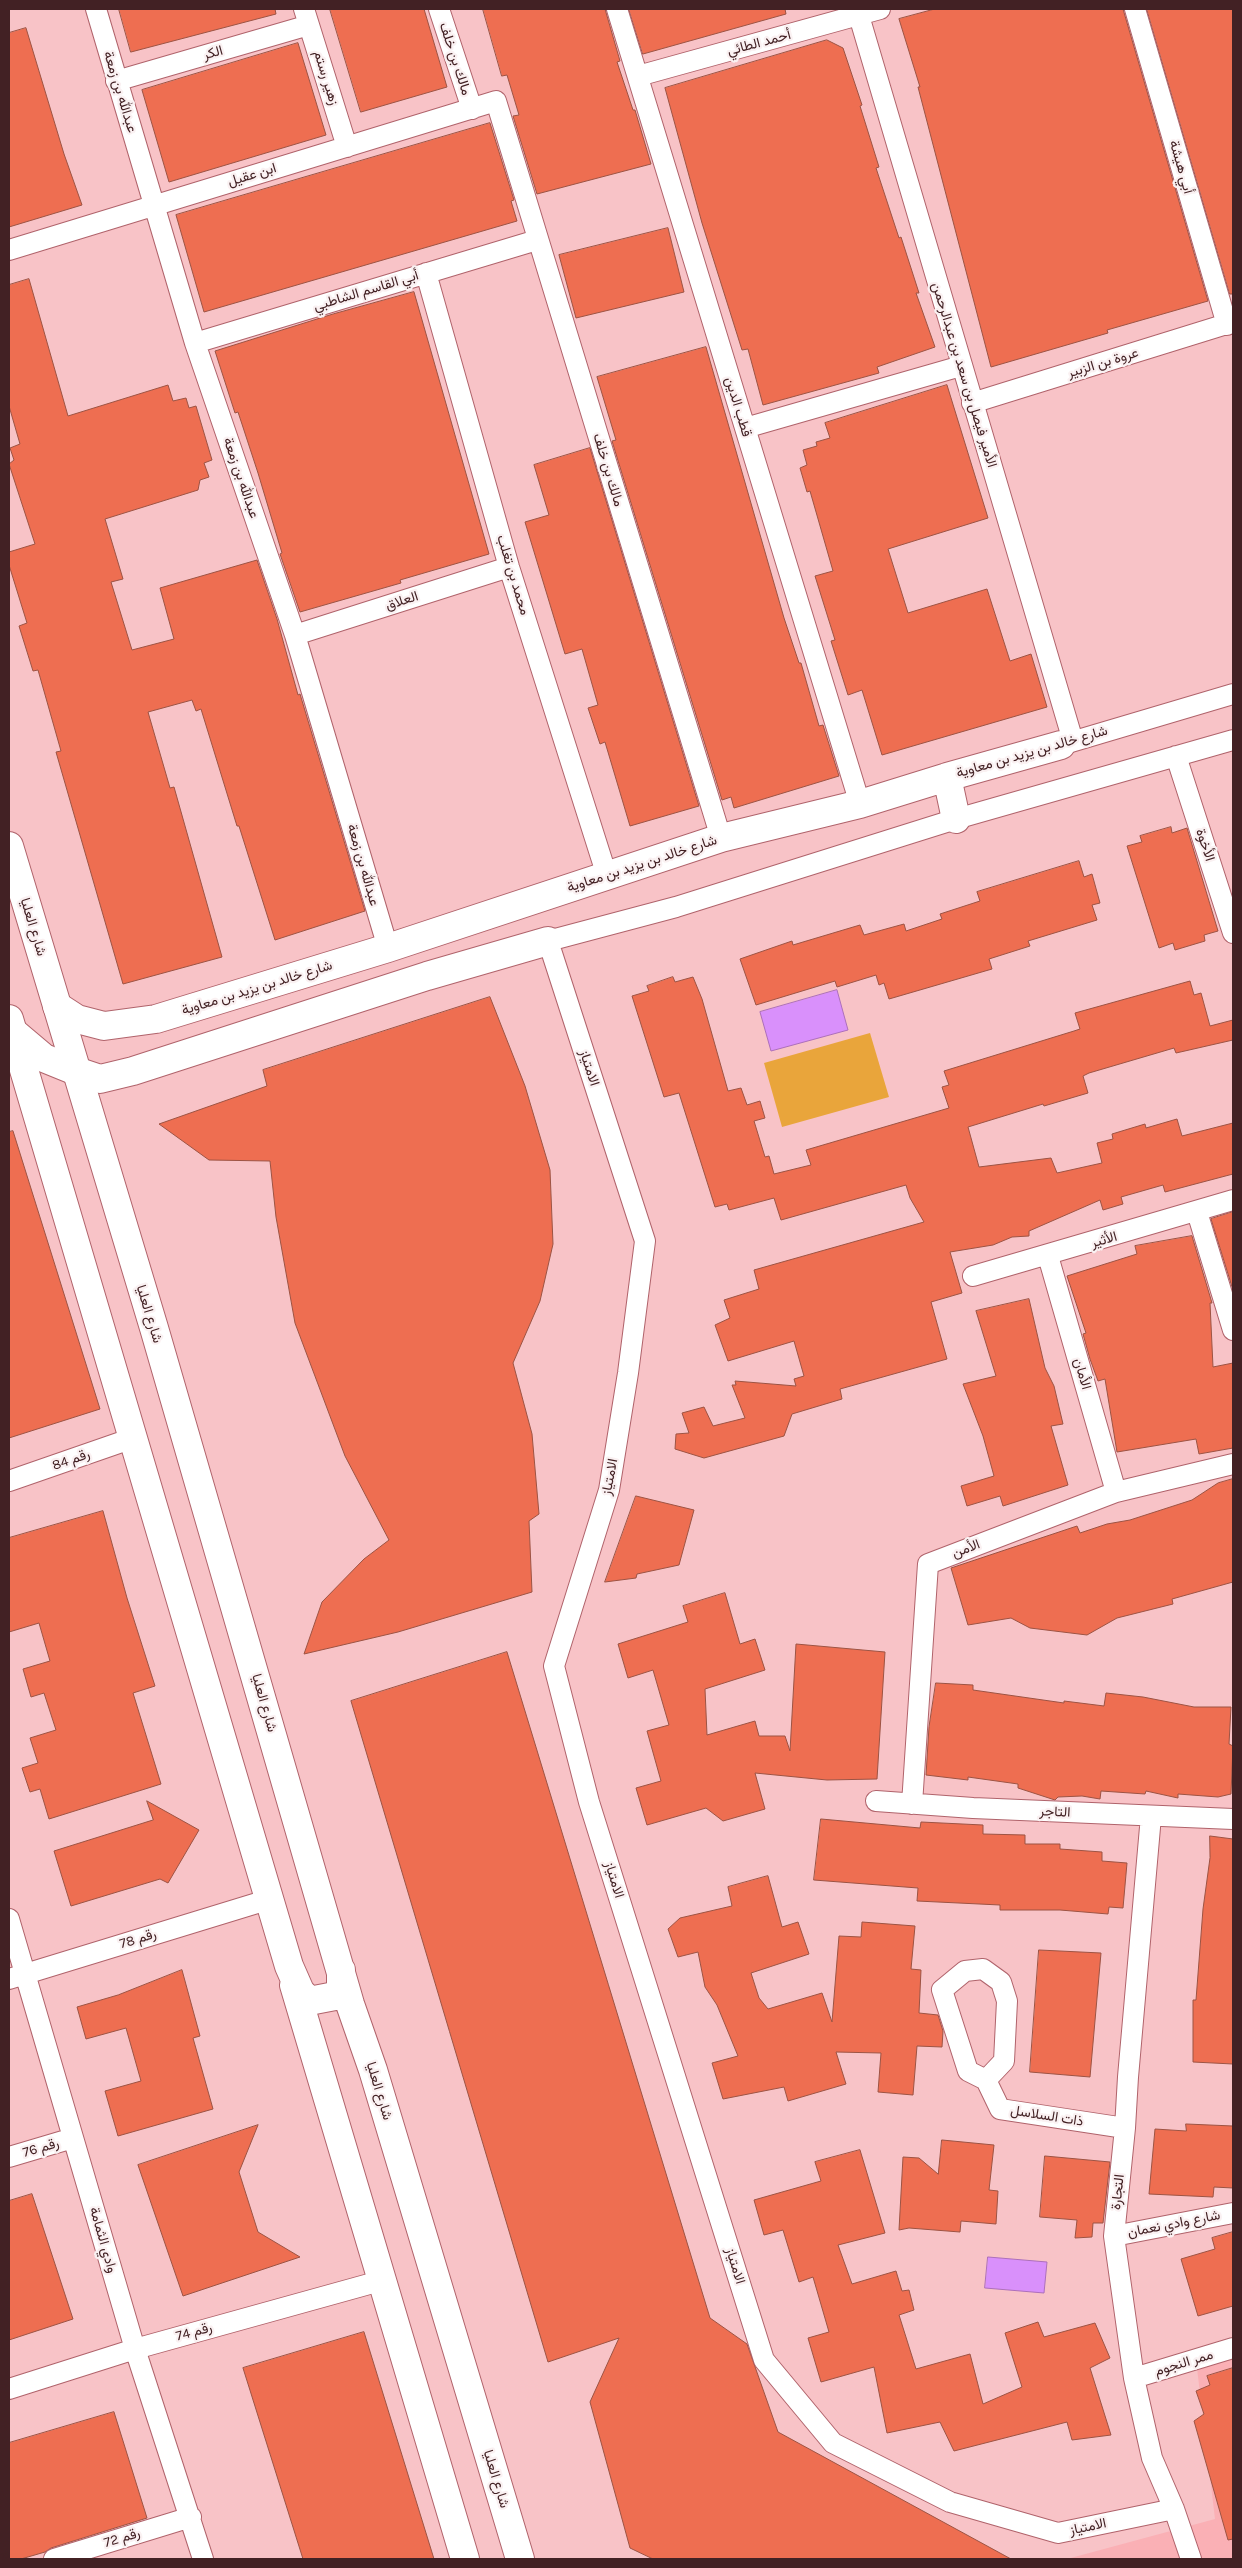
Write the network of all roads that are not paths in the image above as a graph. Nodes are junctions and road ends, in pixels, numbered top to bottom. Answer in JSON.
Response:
{"nodes":[{"id":1,"x":96,"y":9,"type":"edge"},
{"id":2,"x":439,"y":9,"type":"edge"},
{"id":3,"x":618,"y":9,"type":"edge"},
{"id":4,"x":880,"y":9,"type":"edge"},
{"id":5,"x":1135,"y":9,"type":"edge"},
{"id":6,"x":858,"y":12,"type":"edge"},
{"id":7,"x":307,"y":17,"type":"edge"},
{"id":8,"x":638,"y":76,"type":"junction"},
{"id":9,"x":116,"y":82,"type":"junction"},
{"id":10,"x":496,"y":101,"type":"joint"},
{"id":11,"x":472,"y":108,"type":"junction"},
{"id":12,"x":347,"y":147,"type":"junction"},
{"id":13,"x":155,"y":204,"type":"junction"},
{"id":14,"x":537,"y":240,"type":"junction"},
{"id":15,"x":9,"y":250,"type":"edge"},
{"id":16,"x":426,"y":273,"type":"junction"},
{"id":17,"x":1230,"y":323,"type":"edge"},
{"id":18,"x":195,"y":343,"type":"junction"},
{"id":19,"x":961,"y":366,"type":"junction"},
{"id":20,"x":972,"y":403,"type":"junction"},
{"id":21,"x":745,"y":428,"type":"junction"},
{"id":22,"x":509,"y":567,"type":"junction"},
{"id":23,"x":295,"y":636,"type":"junction"},
{"id":24,"x":1233,"y":694,"type":"edge"},
{"id":25,"x":1233,"y":740,"type":"edge"},
{"id":26,"x":1067,"y":743,"type":"junction"},
{"id":27,"x":1176,"y":756,"type":"junction"},
{"id":28,"x":947,"y":776,"type":"junction"},
{"id":29,"x":860,"y":804,"type":"junction"},
{"id":30,"x":956,"y":819,"type":"junction"},
{"id":31,"x":721,"y":838,"type":"junction"},
{"id":32,"x":9,"y":846,"type":"edge"},
{"id":33,"x":607,"y":876,"type":"junction"},
{"id":34,"x":1233,"y":934,"type":"edge"},
{"id":35,"x":548,"y":941,"type":"junction"},
{"id":36,"x":388,"y":948,"type":"junction"},
{"id":37,"x":56,"y":1006,"type":"junction"},
{"id":38,"x":156,"y":1019,"type":"junction"},
{"id":39,"x":10,"y":1025,"type":"edge"},
{"id":40,"x":166,"y":1059,"type":"junction"},
{"id":41,"x":76,"y":1071,"type":"junction"},
{"id":42,"x":1233,"y":1200,"type":"edge"},
{"id":43,"x":1197,"y":1212,"type":"junction"},
{"id":44,"x":1048,"y":1256,"type":"junction"},
{"id":45,"x":973,"y":1276,"type":"dead end"},
{"id":46,"x":1233,"y":1330,"type":"edge"},
{"id":47,"x":133,"y":1438,"type":"junction"},
{"id":48,"x":1233,"y":1464,"type":"edge"},
{"id":49,"x":9,"y":1481,"type":"edge"},
{"id":50,"x":1116,"y":1492,"type":"junction"},
{"id":51,"x":876,"y":1801,"type":"dead end"},
{"id":52,"x":912,"y":1804,"type":"junction"},
{"id":53,"x":1151,"y":1816,"type":"junction"},
{"id":54,"x":1233,"y":1819,"type":"edge"},
{"id":55,"x":268,"y":1900,"type":"junction"},
{"id":56,"x":9,"y":1920,"type":"edge"},
{"id":57,"x":289,"y":1966,"type":"junction"},
{"id":58,"x":16,"y":1976,"type":"edge"},
{"id":59,"x":341,"y":1979,"type":"junction"},
{"id":60,"x":986,"y":2080,"type":"junction"},
{"id":61,"x":1125,"y":2128,"type":"junction"},
{"id":62,"x":73,"y":2138,"type":"junction"},
{"id":63,"x":9,"y":2157,"type":"edge"},
{"id":64,"x":1233,"y":2213,"type":"edge"},
{"id":65,"x":1114,"y":2236,"type":"junction"},
{"id":66,"x":380,"y":2281,"type":"junction"},
{"id":67,"x":1233,"y":2348,"type":"edge"},
{"id":68,"x":135,"y":2349,"type":"junction"},
{"id":69,"x":1134,"y":2378,"type":"junction"},
{"id":70,"x":9,"y":2389,"type":"edge"},
{"id":71,"x":1174,"y":2508,"type":"junction"},
{"id":72,"x":191,"y":2517,"type":"junction"},
{"id":73,"x":54,"y":2559,"type":"edge"},
{"id":74,"x":203,"y":2559,"type":"edge"},
{"id":75,"x":465,"y":2559,"type":"edge"},
{"id":76,"x":520,"y":2559,"type":"edge"},
{"id":77,"x":1191,"y":2559,"type":"edge"}],
"edges":[{"from":1,"to":9,"type":"street","name":"عبدالله بن زمعة"},
{"from":2,"to":11,"type":"street","name":"مالك بن خلف"},
{"from":3,"to":8,"type":"street","name":"قطب الدين"},
{"from":4,"to":6,"type":"street","name":"أحمد الطائي"},
{"from":5,"to":17,"type":"street","name":"أبي هيشة"},
{"from":6,"to":8,"type":"street","name":"أحمد الطائي"},
{"from":6,"to":19,"type":"street","name":"الأمير فيصل بن سعد بن عبدالرحمن"},
{"from":7,"to":9,"type":"street","name":"الكر"},
{"from":7,"to":12,"type":"street","name":"زهير رستم"},
{"from":8,"to":21,"type":"street","name":"قطب الدين"},
{"from":9,"to":13,"type":"street","name":"عبدالله بن زمعة"},
{"from":10,"to":11,"type":"street","name":"ابن عقيل"},
{"from":10,"to":14,"type":"street","name":"مالك بن خلف"},
{"from":11,"to":12,"type":"street","name":"ابن عقيل"},
{"from":12,"to":13,"type":"street","name":"ابن عقيل"},
{"from":13,"to":15,"type":"street","name":"ابن عقيل"},
{"from":13,"to":18,"type":"street","name":"عبدالله بن زمعة"},
{"from":14,"to":16,"type":"street","name":"أبي القاسم الشاطبي"},
{"from":14,"to":31,"type":"street","name":"مالك بن خلف"},
{"from":16,"to":18,"type":"street","name":"أبي القاسم الشاطبي"},
{"from":16,"to":22,"type":"street","name":"محمد بن تغلب"},
{"from":17,"to":20,"type":"street","name":"عروة بن الزبير"},
{"from":18,"to":23,"type":"street","name":"عبدالله بن زمعة"},
{"from":19,"to":20,"type":"street","name":"الأمير فيصل بن سعد بن عبدالرحمن"},
{"from":19,"to":21,"type":"street"},
{"from":20,"to":26,"type":"street","name":"الأمير فيصل بن سعد بن عبدالرحمن"},
{"from":21,"to":29,"type":"street","name":"قطب الدين"},
{"from":22,"to":23,"type":"street","name":"العلاق"},
{"from":22,"to":33,"type":"street","name":"محمد بن تغلب"},
{"from":23,"to":36,"type":"street","name":"عبدالله بن زمعة"},
{"from":24,"to":26,"type":"street","name":"شارع خالد بن يزيد بن معاوية"},
{"from":25,"to":27,"type":"street"},
{"from":26,"to":28,"type":"main road","name":"شارع خالد بن يزيد بن معاوية"},
{"from":27,"to":30,"type":"street"},
{"from":27,"to":34,"type":"street","name":"الأخوة"},
{"from":28,"to":29,"type":"main road","name":"شارع خالد بن يزيد بن معاوية"},
{"from":28,"to":30,"type":"main road"},
{"from":29,"to":31,"type":"main road","name":"شارع خالد بن يزيد بن معاوية"},
{"from":30,"to":35,"type":"street"},
{"from":31,"to":33,"type":"main road","name":"شارع خالد بن يزيد بن معاوية"},
{"from":32,"to":37,"type":"main road","name":"شارع العليا"},
{"from":33,"to":36,"type":"main road","name":"شارع خالد بن يزيد بن معاوية"},
{"from":35,"to":40,"type":"main road"},
{"from":35,"to":71,"type":"street","name":"الامتياز"},
{"from":36,"to":38,"type":"main road","name":"شارع خالد بن يزيد بن معاوية"},
{"from":37,"to":38,"type":"main road","name":"شارع خالد بن يزيد بن معاوية"},
{"from":37,"to":41,"type":"main road","name":"شارع العليا"},
{"from":38,"to":40,"type":"main road"},
{"from":39,"to":41,"type":"main road"},
{"from":39,"to":47,"type":"main road"},
{"from":40,"to":41,"type":"main road"},
{"from":41,"to":59,"type":"main road","name":"شارع العليا"},
{"from":42,"to":43,"type":"street","name":"الأثير"},
{"from":43,"to":44,"type":"street","name":"الأثير"},
{"from":43,"to":46,"type":"street"},
{"from":44,"to":45,"type":"street","name":"الأثير"},
{"from":44,"to":50,"type":"street","name":"الأمان"},
{"from":47,"to":49,"type":"street","name":"رقم 84"},
{"from":47,"to":55,"type":"main road"},
{"from":48,"to":50,"type":"street","name":"الأمن"},
{"from":50,"to":52,"type":"street","name":"الأمن"},
{"from":51,"to":52,"type":"street","name":"التاجر"},
{"from":52,"to":53,"type":"street","name":"التاجر"},
{"from":53,"to":54,"type":"street","name":"التاجر"},
{"from":53,"to":61,"type":"street","name":"التجارة"},
{"from":55,"to":57,"type":"main road"},
{"from":55,"to":58,"type":"street","name":"رقم 78"},
{"from":56,"to":58,"type":"street","name":"وادي الثمامة"},
{"from":57,"to":59,"type":"main road"},
{"from":57,"to":66,"type":"main road"},
{"from":58,"to":62,"type":"street","name":"وادي الثمامة"},
{"from":59,"to":76,"type":"main road","name":"شارع العليا"},
{"from":60,"to":60,"type":"street","name":"ذات السلاسل"},
{"from":60,"to":61,"type":"street","name":"ذات السلاسل"},
{"from":61,"to":65,"type":"street","name":"التجارة"},
{"from":62,"to":63,"type":"street","name":"رقم 76"},
{"from":62,"to":68,"type":"street","name":"وادي الثمامة"},
{"from":64,"to":65,"type":"street","name":"شارع وادي نعمان"},
{"from":65,"to":69,"type":"street","name":"التجارة"},
{"from":66,"to":68,"type":"street","name":"رقم 74"},
{"from":66,"to":75,"type":"main road"},
{"from":67,"to":69,"type":"street","name":"ممر النجوم"},
{"from":68,"to":70,"type":"street","name":"رقم 74"},
{"from":68,"to":72,"type":"street","name":"وادي الثمامة"},
{"from":69,"to":71,"type":"street","name":"التجارة"},
{"from":71,"to":77,"type":"street","name":"التجارة"},
{"from":72,"to":73,"type":"street","name":"رقم 72"},
{"from":72,"to":74,"type":"street","name":"وادي الثمامة"}]}
